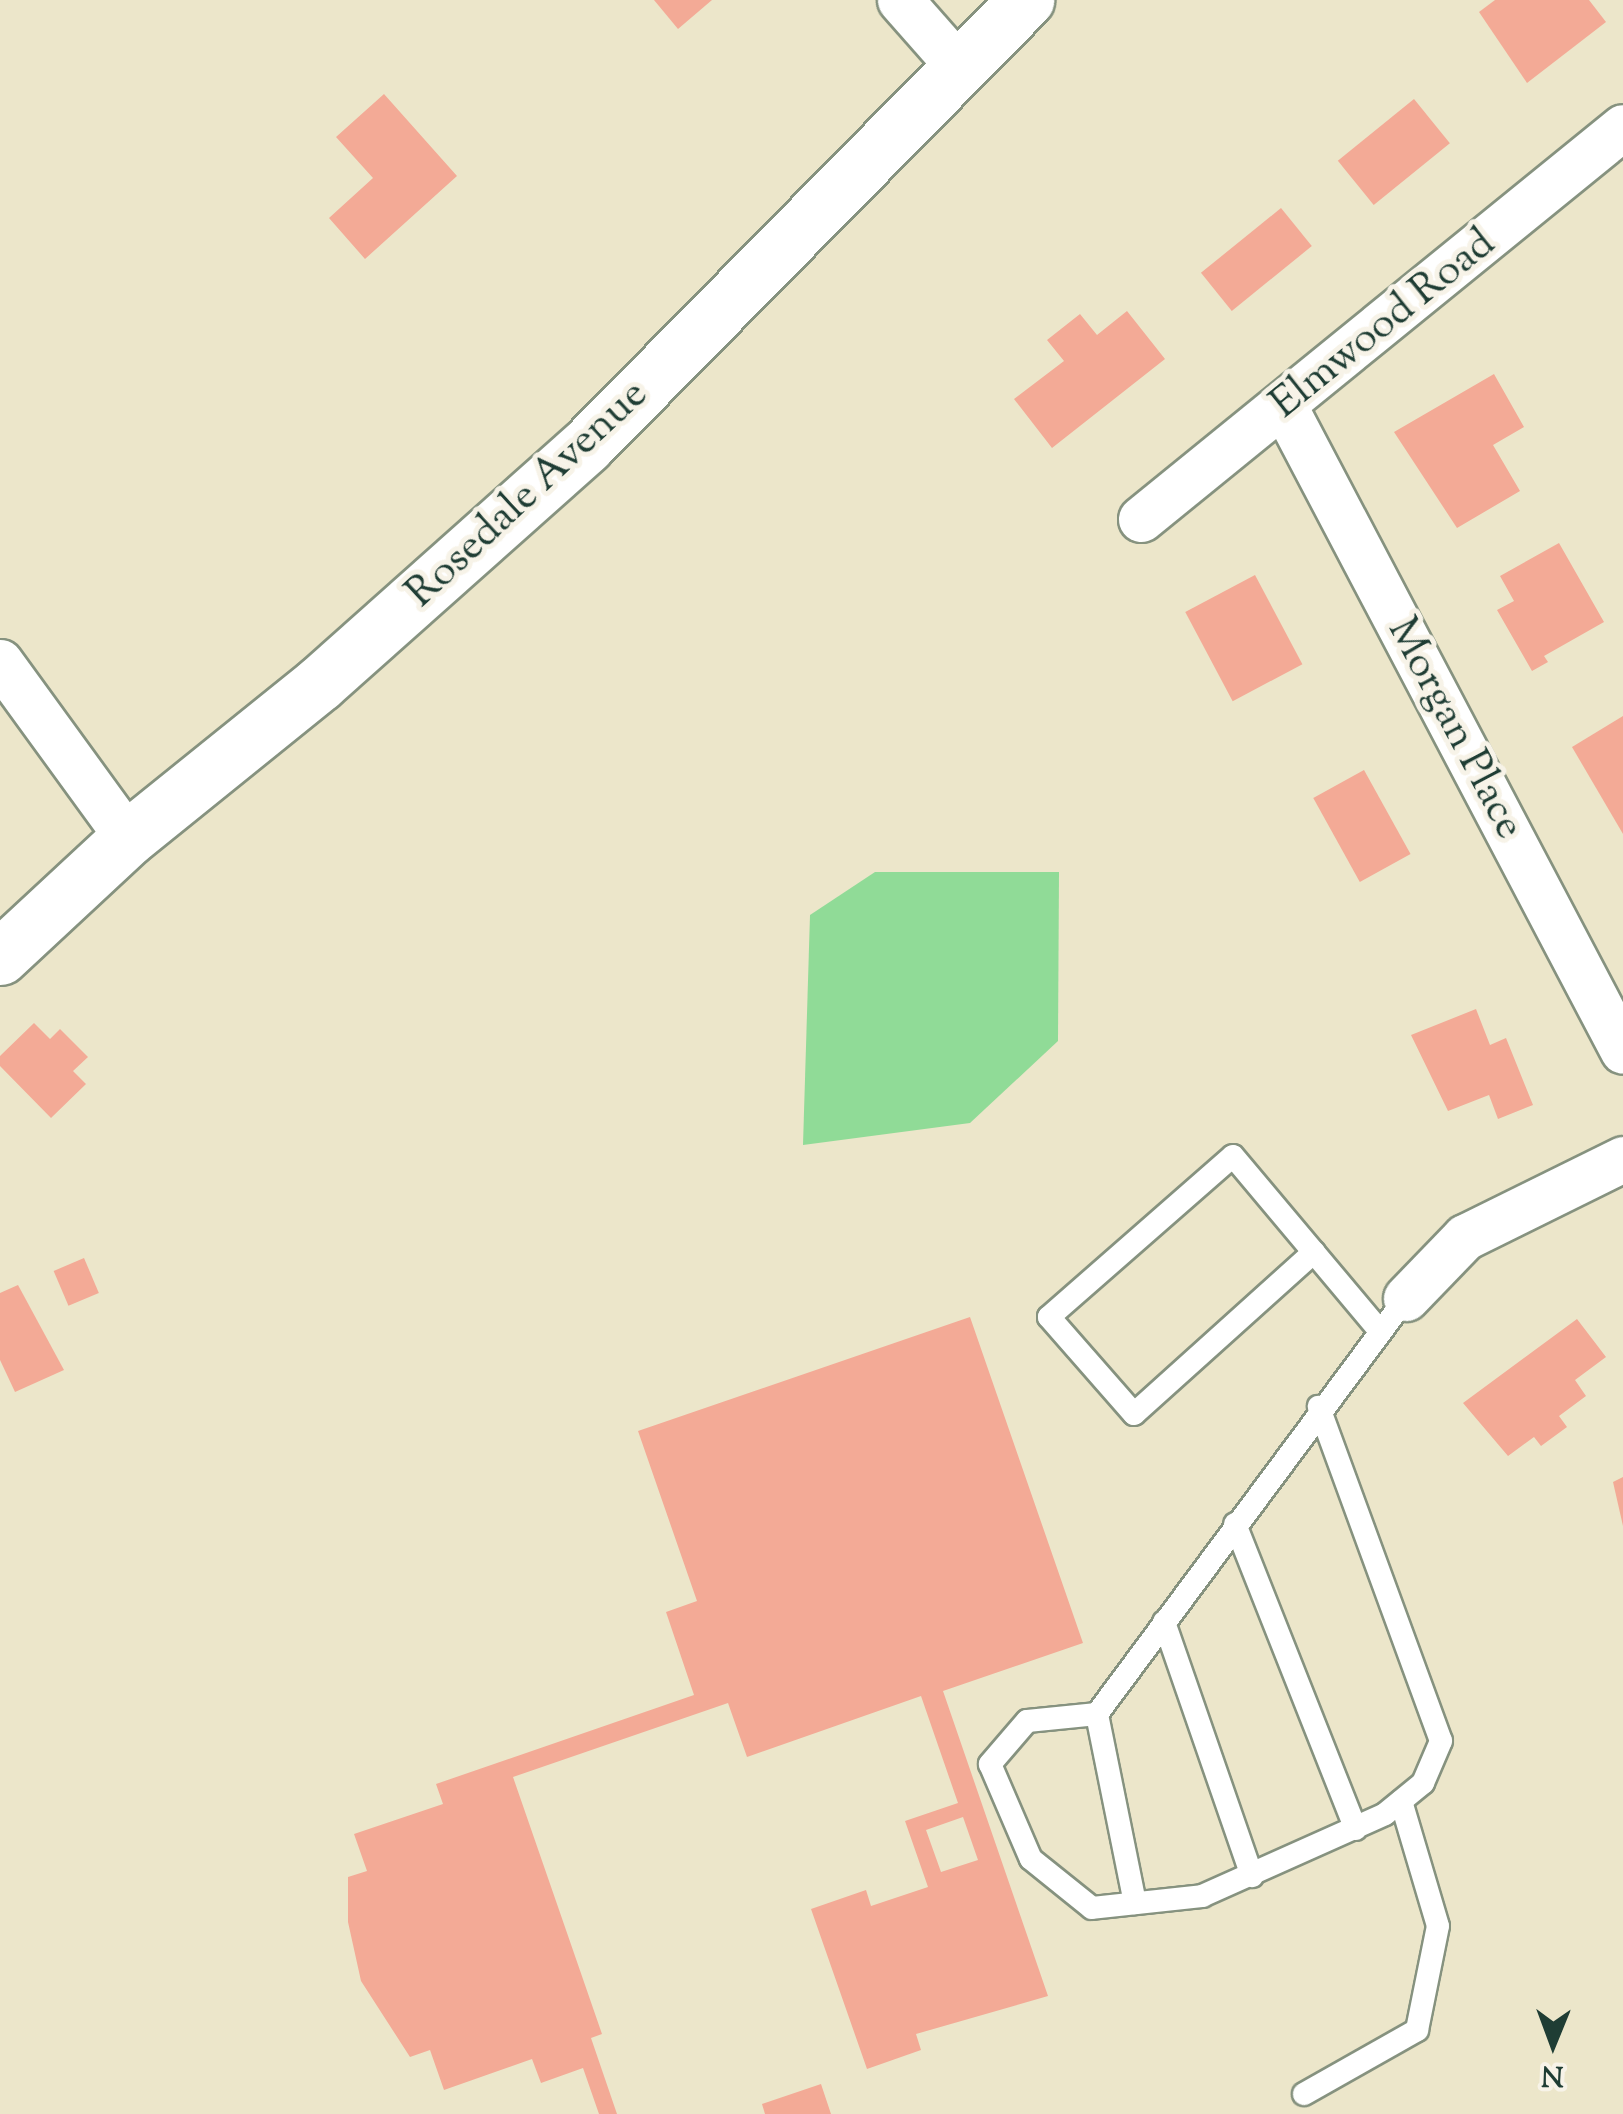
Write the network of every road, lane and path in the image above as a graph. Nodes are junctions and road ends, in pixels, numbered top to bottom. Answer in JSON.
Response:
{"nodes":[{"id":1,"x":900,"y":0,"type":"edge"},
{"id":2,"x":1026,"y":0,"type":"edge"},
{"id":3,"x":959,"y":67,"type":"junction"},
{"id":4,"x":1623,"y":128,"type":"edge"},
{"id":5,"x":1284,"y":408,"type":"junction"},
{"id":6,"x":1141,"y":518,"type":"dead end"},
{"id":7,"x":0,"y":662,"type":"edge"},
{"id":8,"x":128,"y":838,"type":"junction"},
{"id":9,"x":0,"y":958,"type":"edge"},
{"id":10,"x":1623,"y":1051,"type":"edge"},
{"id":11,"x":1623,"y":1159,"type":"edge"},
{"id":12,"x":1314,"y":1252,"type":"junction"},
{"id":13,"x":1393,"y":1315,"type":"junction"},
{"id":14,"x":1319,"y":1408,"type":"junction"},
{"id":15,"x":1235,"y":1524,"type":"junction"},
{"id":16,"x":1164,"y":1622,"type":"junction"},
{"id":17,"x":1097,"y":1714,"type":"junction"},
{"id":18,"x":1401,"y":1801,"type":"junction"},
{"id":19,"x":1356,"y":1829,"type":"junction"},
{"id":20,"x":1252,"y":1876,"type":"junction"},
{"id":21,"x":1134,"y":1903,"type":"junction"},
{"id":22,"x":1304,"y":2094,"type":"dead end"}],
"edges":[{"from":1,"to":3,"type":"street"},
{"from":2,"to":3,"type":"street","name":"Rosedale Avenue"},
{"from":3,"to":8,"type":"street","name":"Rosedale Avenue"},
{"from":4,"to":5,"type":"street","name":"Elmwood Road"},
{"from":5,"to":6,"type":"street","name":"Elmwood Road"},
{"from":5,"to":10,"type":"street","name":"Morgan Place"},
{"from":7,"to":8,"type":"street"},
{"from":8,"to":9,"type":"street","name":"Rosedale Avenue"},
{"from":11,"to":13,"type":"street"},
{"from":12,"to":12,"type":"lane"},
{"from":12,"to":13,"type":"lane"},
{"from":13,"to":14,"type":"lane"},
{"from":14,"to":15,"type":"lane"},
{"from":14,"to":18,"type":"lane"},
{"from":15,"to":16,"type":"lane"},
{"from":15,"to":19,"type":"lane"},
{"from":16,"to":17,"type":"lane"},
{"from":16,"to":20,"type":"lane"},
{"from":17,"to":21,"type":"lane"},
{"from":17,"to":21,"type":"lane"},
{"from":18,"to":19,"type":"lane"},
{"from":18,"to":22,"type":"lane"},
{"from":19,"to":20,"type":"lane"},
{"from":20,"to":21,"type":"lane"}]}
